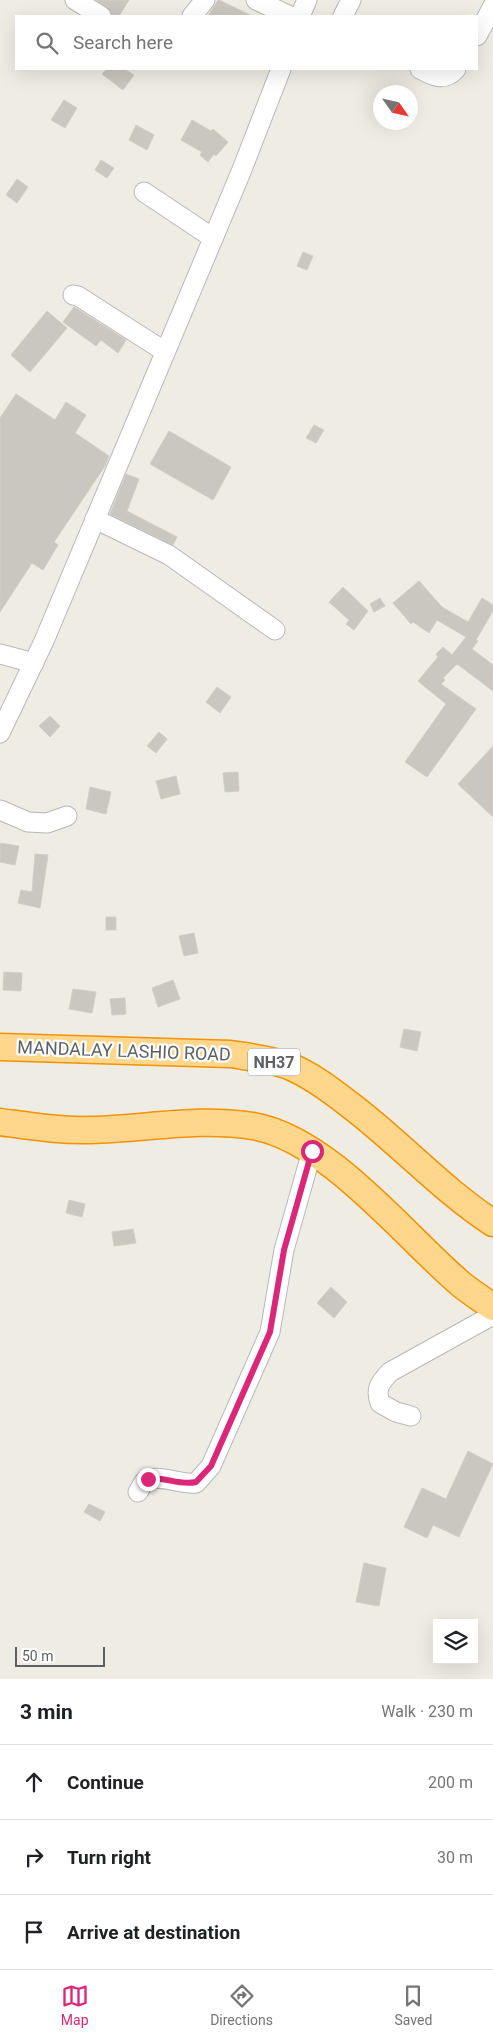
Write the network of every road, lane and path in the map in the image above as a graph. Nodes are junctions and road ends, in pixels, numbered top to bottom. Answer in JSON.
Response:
{"nodes":[{"id":1,"x":75,"y":0,"type":"edge"},
{"id":2,"x":205,"y":0,"type":"edge"},
{"id":3,"x":256,"y":0,"type":"edge"},
{"id":4,"x":306,"y":0,"type":"edge"},
{"id":5,"x":351,"y":0,"type":"edge"},
{"id":6,"x":493,"y":6,"type":"edge"},
{"id":7,"x":99,"y":15,"type":"edge"},
{"id":8,"x":193,"y":15,"type":"edge"},
{"id":9,"x":288,"y":15,"type":"edge"},
{"id":10,"x":300,"y":15,"type":"edge"},
{"id":11,"x":344,"y":15,"type":"edge"},
{"id":12,"x":478,"y":34,"type":"edge"},
{"id":13,"x":280,"y":70,"type":"edge"},
{"id":14,"x":422,"y":70,"type":"edge"},
{"id":15,"x":454,"y":70,"type":"edge"},
{"id":16,"x":144,"y":192,"type":"dead end"},
{"id":17,"x":213,"y":238,"type":"junction"},
{"id":18,"x":73,"y":295,"type":"dead end"},
{"id":19,"x":164,"y":351,"type":"junction"},
{"id":20,"x":95,"y":519,"type":"junction"},
{"id":21,"x":276,"y":630,"type":"dead end"},
{"id":22,"x":0,"y":654,"type":"edge"},
{"id":23,"x":34,"y":663,"type":"junction"},
{"id":24,"x":0,"y":733,"type":"edge"},
{"id":25,"x":0,"y":810,"type":"edge"},
{"id":26,"x":67,"y":816,"type":"dead end"},
{"id":27,"x":0,"y":1047,"type":"edge"},
{"id":28,"x":0,"y":1122,"type":"edge"},
{"id":29,"x":312,"y":1151,"type":"junction"},
{"id":30,"x":493,"y":1223,"type":"edge"},
{"id":31,"x":493,"y":1307,"type":"edge"},
{"id":32,"x":493,"y":1315,"type":"edge"},
{"id":33,"x":412,"y":1416,"type":"dead end"},
{"id":34,"x":138,"y":1492,"type":"dead end"}],
"edges":[{"from":1,"to":7,"type":"street"},
{"from":2,"to":8,"type":"street"},
{"from":3,"to":9,"type":"street"},
{"from":4,"to":10,"type":"street"},
{"from":5,"to":11,"type":"street"},
{"from":6,"to":12,"type":"street"},
{"from":13,"to":17,"type":"street"},
{"from":14,"to":15,"type":"street"},
{"from":16,"to":17,"type":"street"},
{"from":17,"to":19,"type":"street"},
{"from":18,"to":19,"type":"street"},
{"from":19,"to":20,"type":"street"},
{"from":20,"to":21,"type":"street"},
{"from":20,"to":23,"type":"street"},
{"from":22,"to":23,"type":"street"},
{"from":23,"to":24,"type":"street"},
{"from":25,"to":26,"type":"street"},
{"from":27,"to":30,"type":"highway","name":"MANDALAY LASHIO ROAD","number":"NH37"},
{"from":28,"to":29,"type":"highway"},
{"from":29,"to":31,"type":"highway"},
{"from":29,"to":34,"type":"street"},
{"from":32,"to":33,"type":"street"}]}
